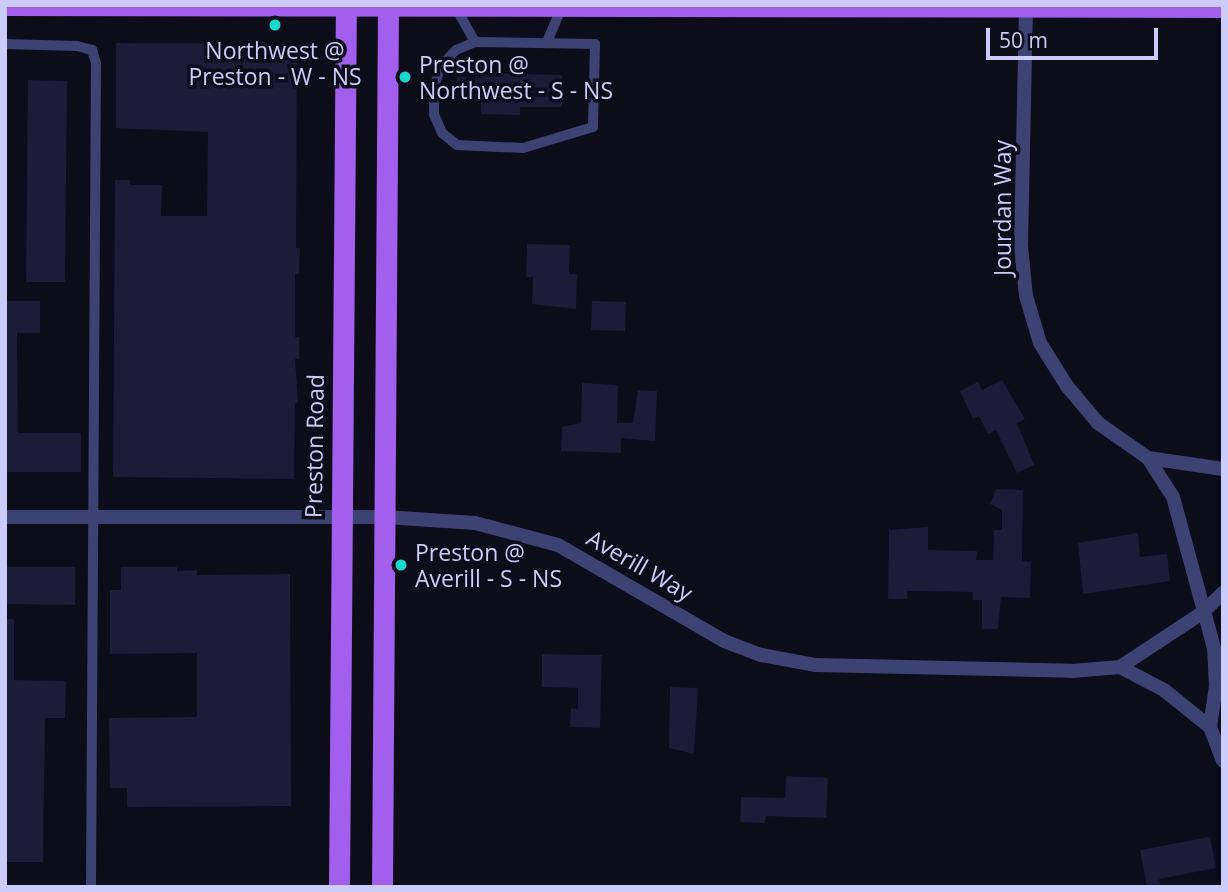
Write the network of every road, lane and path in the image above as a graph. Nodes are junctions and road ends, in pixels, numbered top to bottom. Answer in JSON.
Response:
{"nodes":[{"id":1,"x":5,"y":5,"type":"edge"},
{"id":2,"x":346,"y":6,"type":"edge"},
{"id":3,"x":388,"y":6,"type":"edge"},
{"id":4,"x":455,"y":6,"type":"edge"},
{"id":5,"x":562,"y":6,"type":"edge"},
{"id":6,"x":904,"y":6,"type":"edge"},
{"id":7,"x":1026,"y":6,"type":"edge"},
{"id":8,"x":1223,"y":7,"type":"edge"},
{"id":9,"x":475,"y":42,"type":"junction"},
{"id":10,"x":547,"y":42,"type":"junction"},
{"id":11,"x":5,"y":44,"type":"edge"},
{"id":12,"x":1148,"y":458,"type":"junction"},
{"id":13,"x":1223,"y":469,"type":"edge"},
{"id":14,"x":5,"y":517,"type":"edge"},
{"id":15,"x":92,"y":517,"type":"junction"},
{"id":16,"x":385,"y":517,"type":"junction"},
{"id":17,"x":339,"y":519,"type":"junction"},
{"id":18,"x":1223,"y":593,"type":"edge"},
{"id":19,"x":1202,"y":613,"type":"junction"},
{"id":20,"x":1120,"y":667,"type":"junction"},
{"id":21,"x":1210,"y":727,"type":"junction"},
{"id":22,"x":1223,"y":761,"type":"edge"},
{"id":23,"x":91,"y":887,"type":"edge"},
{"id":24,"x":339,"y":887,"type":"edge"},
{"id":25,"x":382,"y":887,"type":"edge"}],
"edges":[{"from":1,"to":2,"type":"main road"},
{"from":2,"to":3,"type":"main road"},
{"from":2,"to":17,"type":"main road","name":"Preston Road"},
{"from":3,"to":4,"type":"main road"},
{"from":3,"to":16,"type":"main road"},
{"from":4,"to":5,"type":"main road"},
{"from":4,"to":9,"type":"lane"},
{"from":5,"to":6,"type":"main road"},
{"from":5,"to":10,"type":"lane"},
{"from":6,"to":7,"type":"main road"},
{"from":7,"to":8,"type":"main road"},
{"from":7,"to":12,"type":"street","name":"Jourdan Way"},
{"from":9,"to":10,"type":"lane"},
{"from":9,"to":10,"type":"lane"},
{"from":11,"to":15,"type":"lane"},
{"from":12,"to":13,"type":"street"},
{"from":12,"to":19,"type":"street","name":"Jourdan Way"},
{"from":14,"to":15,"type":"street","name":"Averill Way"},
{"from":15,"to":17,"type":"street","name":"Averill Way"},
{"from":15,"to":23,"type":"lane"},
{"from":16,"to":17,"type":"street","name":"Averill Way"},
{"from":16,"to":20,"type":"street","name":"Averill Way"},
{"from":16,"to":25,"type":"main road"},
{"from":17,"to":24,"type":"main road","name":"Preston Road"},
{"from":18,"to":19,"type":"street","name":"Averill Way"},
{"from":19,"to":20,"type":"street","name":"Averill Way"},
{"from":19,"to":21,"type":"street","name":"Jourdan Way"},
{"from":20,"to":21,"type":"street"},
{"from":21,"to":22,"type":"street","name":"Jourdan Way"}]}
